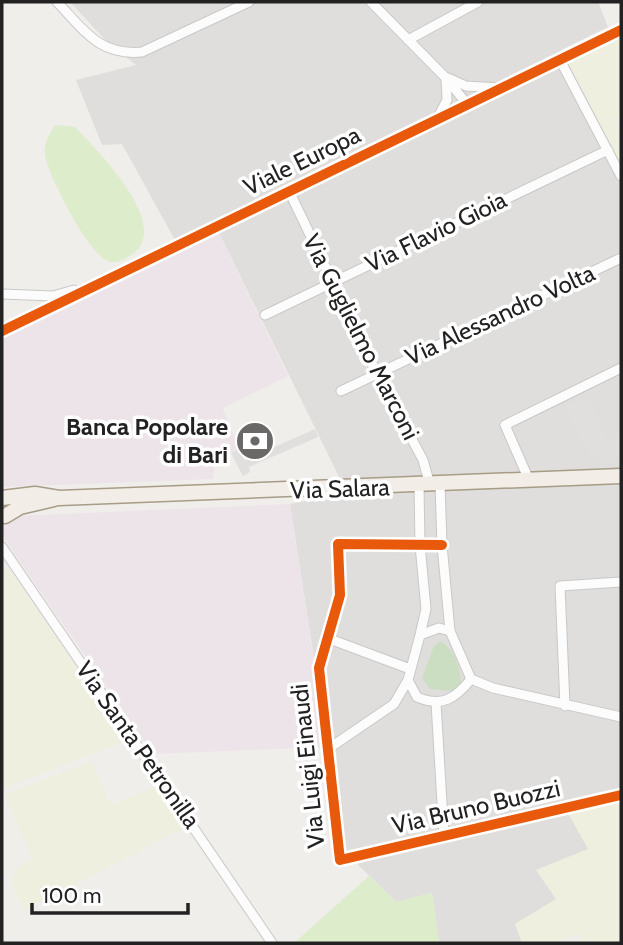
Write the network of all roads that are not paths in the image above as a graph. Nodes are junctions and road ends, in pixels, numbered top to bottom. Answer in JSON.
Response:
{"nodes":[{"id":1,"x":57,"y":2,"type":"edge"},
{"id":2,"x":249,"y":2,"type":"edge"},
{"id":3,"x":371,"y":2,"type":"edge"},
{"id":4,"x":478,"y":2,"type":"edge"},
{"id":5,"x":621,"y":30,"type":"edge"},
{"id":6,"x":408,"y":40,"type":"junction"},
{"id":7,"x":560,"y":60,"type":"junction"},
{"id":8,"x":446,"y":78,"type":"junction"},
{"id":9,"x":502,"y":88,"type":"junction"},
{"id":10,"x":467,"y":104,"type":"junction"},
{"id":11,"x":437,"y":119,"type":"junction"},
{"id":12,"x":608,"y":150,"type":"junction"},
{"id":13,"x":621,"y":176,"type":"edge"},
{"id":14,"x":289,"y":191,"type":"junction"},
{"id":15,"x":621,"y":258,"type":"edge"},
{"id":16,"x":332,"y":282,"type":"junction"},
{"id":17,"x":89,"y":287,"type":"junction"},
{"id":18,"x":2,"y":294,"type":"edge"},
{"id":19,"x":265,"y":315,"type":"dead end"},
{"id":20,"x":2,"y":331,"type":"edge"},
{"id":21,"x":621,"y":368,"type":"edge"},
{"id":22,"x":377,"y":374,"type":"junction"},
{"id":23,"x":341,"y":391,"type":"dead end"},
{"id":24,"x":621,"y":476,"type":"edge"},
{"id":25,"x":528,"y":480,"type":"junction"},
{"id":26,"x":430,"y":485,"type":"junction"},
{"id":27,"x":59,"y":498,"type":"junction"},
{"id":28,"x":2,"y":499,"type":"edge"},
{"id":29,"x":4,"y":519,"type":"edge"},
{"id":30,"x":420,"y":545,"type":"junction"},
{"id":31,"x":442,"y":545,"type":"junction"},
{"id":32,"x":2,"y":547,"type":"edge"},
{"id":33,"x":621,"y":583,"type":"edge"},
{"id":34,"x":450,"y":631,"type":"junction"},
{"id":35,"x":420,"y":635,"type":"junction"},
{"id":36,"x":327,"y":638,"type":"junction"},
{"id":37,"x":410,"y":669,"type":"junction"},
{"id":38,"x":408,"y":680,"type":"junction"},
{"id":39,"x":471,"y":680,"type":"junction"},
{"id":40,"x":436,"y":703,"type":"junction"},
{"id":41,"x":565,"y":706,"type":"junction"},
{"id":42,"x":621,"y":717,"type":"edge"},
{"id":43,"x":328,"y":749,"type":"junction"},
{"id":44,"x":621,"y":794,"type":"edge"},
{"id":45,"x":444,"y":836,"type":"junction"},
{"id":46,"x":340,"y":860,"type":"joint"},
{"id":47,"x":272,"y":943,"type":"edge"}],
"edges":[{"from":1,"to":2,"type":"street"},
{"from":3,"to":6,"type":"street"},
{"from":4,"to":6,"type":"street"},
{"from":5,"to":7,"type":"street","name":"Viale Europa"},
{"from":6,"to":8,"type":"street"},
{"from":7,"to":9,"type":"street","name":"Viale Europa"},
{"from":7,"to":12,"type":"street"},
{"from":8,"to":9,"type":"street"},
{"from":8,"to":10,"type":"street"},
{"from":8,"to":11,"type":"street"},
{"from":9,"to":10,"type":"street","name":"Viale Europa"},
{"from":10,"to":11,"type":"street","name":"Viale Europa"},
{"from":11,"to":14,"type":"street","name":"Viale Europa"},
{"from":12,"to":13,"type":"street"},
{"from":12,"to":16,"type":"street","name":"Via Flavio Gioia"},
{"from":14,"to":16,"type":"street","name":"Via Guglielmo Marconi"},
{"from":14,"to":17,"type":"street","name":"Viale Europa"},
{"from":15,"to":22,"type":"street","name":"Via Alessandro Volta"},
{"from":16,"to":19,"type":"street","name":"Via Flavio Gioia"},
{"from":16,"to":22,"type":"street","name":"Via Guglielmo Marconi"},
{"from":17,"to":18,"type":"street"},
{"from":17,"to":20,"type":"street","name":"Viale Europa"},
{"from":21,"to":25,"type":"street"},
{"from":22,"to":23,"type":"street","name":"Via Alessandro Volta"},
{"from":22,"to":26,"type":"street","name":"Via Guglielmo Marconi"},
{"from":24,"to":25,"type":"main road","name":"Via Salara"},
{"from":25,"to":26,"type":"main road","name":"Via Salara"},
{"from":26,"to":27,"type":"main road","name":"Via Salara"},
{"from":26,"to":30,"type":"street"},
{"from":26,"to":31,"type":"street"},
{"from":27,"to":28,"type":"main road","name":"Via Salara"},
{"from":27,"to":29,"type":"main road","name":"Via Salara"},
{"from":28,"to":29,"type":"main road"},
{"from":30,"to":31,"type":"street"},
{"from":30,"to":35,"type":"street"},
{"from":30,"to":36,"type":"street","name":"Via Luigi Einaudi"},
{"from":31,"to":34,"type":"street"},
{"from":32,"to":47,"type":"street","name":"Via Santa Petronilla"},
{"from":33,"to":41,"type":"street"},
{"from":34,"to":35,"type":"street"},
{"from":34,"to":39,"type":"street"},
{"from":35,"to":37,"type":"street"},
{"from":36,"to":37,"type":"street"},
{"from":36,"to":43,"type":"street","name":"Via Luigi Einaudi"},
{"from":37,"to":38,"type":"street"},
{"from":38,"to":40,"type":"street"},
{"from":38,"to":43,"type":"street"},
{"from":39,"to":40,"type":"street"},
{"from":39,"to":41,"type":"street"},
{"from":40,"to":45,"type":"street"},
{"from":41,"to":42,"type":"street"},
{"from":43,"to":46,"type":"street","name":"Via Luigi Einaudi"},
{"from":44,"to":45,"type":"street","name":"Via Bruno Buozzi"},
{"from":45,"to":46,"type":"street","name":"Via Bruno Buozzi"}]}
